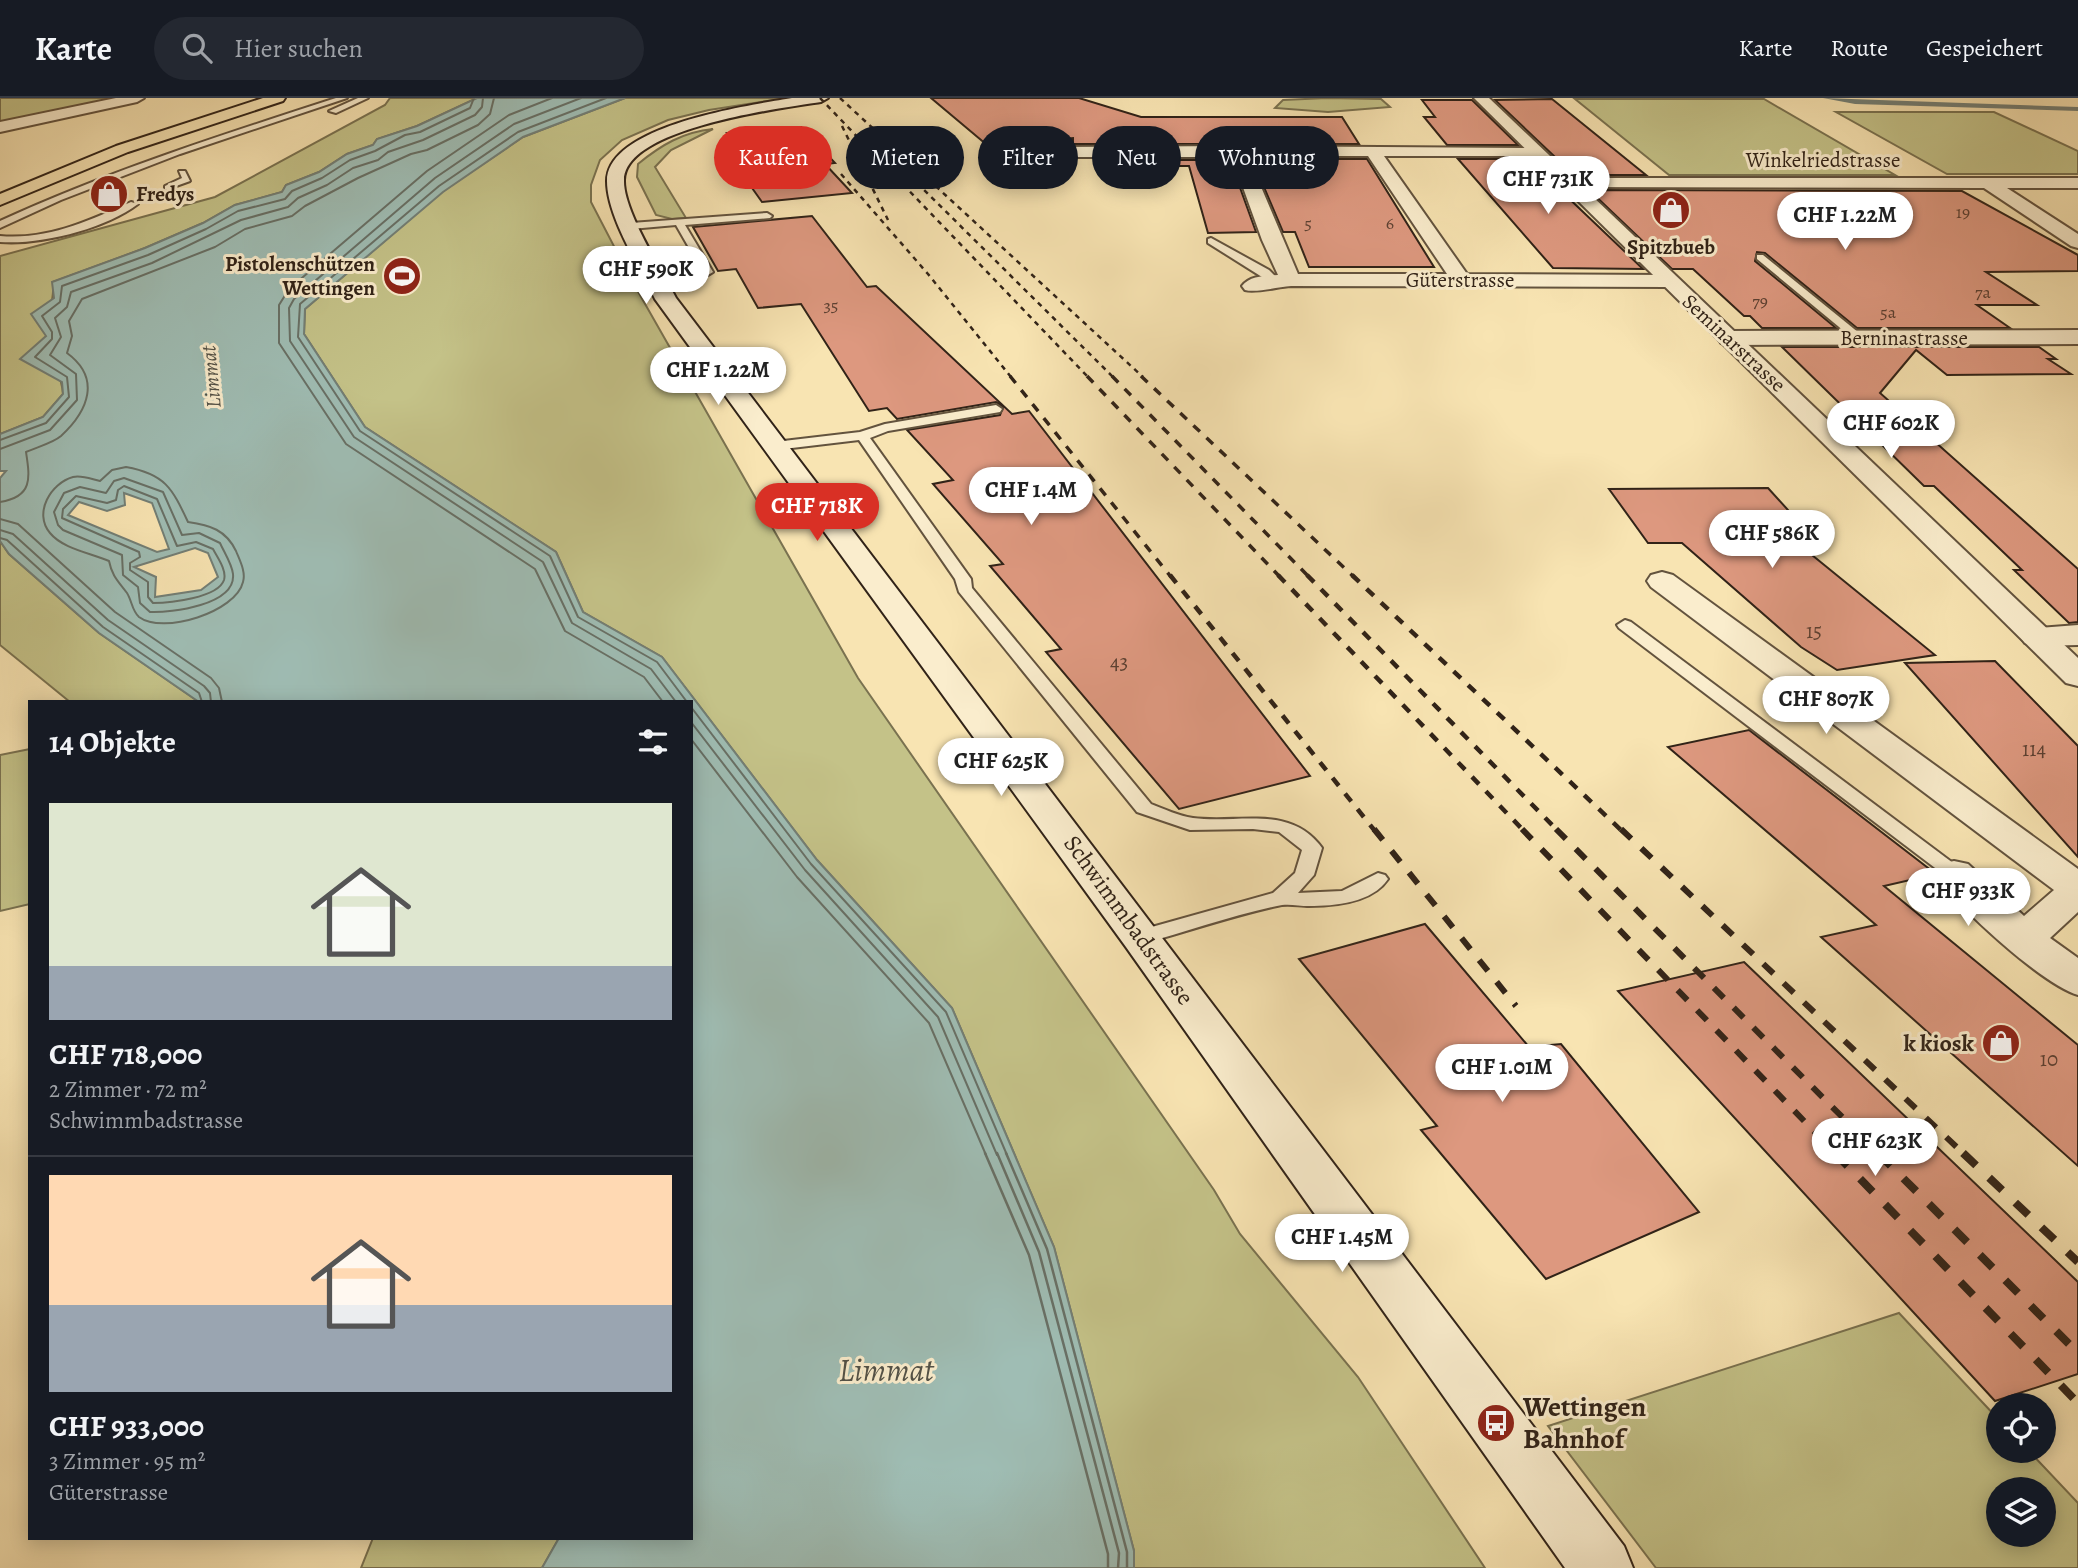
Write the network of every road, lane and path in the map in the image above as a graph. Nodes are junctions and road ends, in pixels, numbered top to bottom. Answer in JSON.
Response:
{"nodes":[{"id":1,"x":137,"y":98,"type":"edge"},
{"id":2,"x":278,"y":98,"type":"edge"},
{"id":3,"x":304,"y":98,"type":"edge"},
{"id":4,"x":343,"y":98,"type":"edge"},
{"id":5,"x":364,"y":98,"type":"edge"},
{"id":6,"x":821,"y":98,"type":"edge"},
{"id":7,"x":1481,"y":98,"type":"edge"},
{"id":8,"x":326,"y":114,"type":"dead end"},
{"id":9,"x":0,"y":127,"type":"edge"},
{"id":10,"x":1195,"y":151,"type":"edge"},
{"id":11,"x":1534,"y":151,"type":"junction"},
{"id":12,"x":1078,"y":152,"type":"edge"},
{"id":13,"x":1339,"y":152,"type":"edge"},
{"id":14,"x":1374,"y":153,"type":"junction"},
{"id":15,"x":91,"y":164,"type":"junction"},
{"id":16,"x":182,"y":173,"type":"dead end"},
{"id":17,"x":1986,"y":182,"type":"junction"},
{"id":18,"x":1567,"y":183,"type":"junction"},
{"id":19,"x":2078,"y":183,"type":"edge"},
{"id":20,"x":168,"y":188,"type":"dead end"},
{"id":21,"x":1253,"y":189,"type":"edge"},
{"id":22,"x":0,"y":200,"type":"edge"},
{"id":23,"x":134,"y":204,"type":"dead end"},
{"id":24,"x":767,"y":216,"type":"dead end"},
{"id":25,"x":679,"y":223,"type":"junction"},
{"id":26,"x":0,"y":225,"type":"edge"},
{"id":27,"x":631,"y":226,"type":"junction"},
{"id":28,"x":0,"y":239,"type":"edge"},
{"id":29,"x":1211,"y":240,"type":"dead end"},
{"id":30,"x":2078,"y":242,"type":"edge"},
{"id":31,"x":1760,"y":257,"type":"dead end"},
{"id":32,"x":708,"y":271,"type":"dead end"},
{"id":33,"x":1282,"y":280,"type":"junction"},
{"id":34,"x":1461,"y":280,"type":"junction"},
{"id":35,"x":1668,"y":281,"type":"junction"},
{"id":36,"x":1252,"y":286,"type":"dead end"},
{"id":37,"x":2054,"y":337,"type":"junction"},
{"id":38,"x":2078,"y":337,"type":"edge"},
{"id":39,"x":1729,"y":338,"type":"junction"},
{"id":40,"x":1860,"y":339,"type":"junction"},
{"id":41,"x":2078,"y":353,"type":"edge"},
{"id":42,"x":996,"y":408,"type":"dead end"},
{"id":43,"x":862,"y":436,"type":"junction"},
{"id":44,"x":775,"y":446,"type":"junction"},
{"id":45,"x":1662,"y":580,"type":"dead end"},
{"id":46,"x":1625,"y":625,"type":"dead end"},
{"id":47,"x":2078,"y":635,"type":"edge"},
{"id":48,"x":2036,"y":636,"type":"junction"},
{"id":49,"x":2078,"y":676,"type":"edge"},
{"id":50,"x":1954,"y":873,"type":"joint"},
{"id":51,"x":1378,"y":878,"type":"dead end"},
{"id":52,"x":2078,"y":889,"type":"edge"},
{"id":53,"x":1280,"y":898,"type":"junction"},
{"id":54,"x":1141,"y":937,"type":"junction"},
{"id":55,"x":2023,"y":939,"type":"junction"},
{"id":56,"x":2078,"y":980,"type":"edge"},
{"id":57,"x":1602,"y":1568,"type":"edge"}],
"edges":[{"from":1,"to":9,"type":"street"},
{"from":2,"to":15,"type":"main road"},
{"from":3,"to":15,"type":"main road"},
{"from":4,"to":26,"type":"lane"},
{"from":5,"to":8,"type":"lane"},
{"from":6,"to":27,"type":"street","name":"Schwimmbadstrasse"},
{"from":7,"to":11,"type":"street","name":"Seminarstrasse"},
{"from":10,"to":12,"type":"street"},
{"from":11,"to":14,"type":"street"},
{"from":11,"to":18,"type":"street","name":"Seminarstrasse"},
{"from":13,"to":14,"type":"street"},
{"from":14,"to":34,"type":"street"},
{"from":15,"to":22,"type":"main road"},
{"from":16,"to":20,"type":"lane"},
{"from":17,"to":18,"type":"street","name":"Winkelriedstrasse"},
{"from":17,"to":19,"type":"street","name":"Winkelriedstrasse"},
{"from":17,"to":30,"type":"street"},
{"from":18,"to":35,"type":"street","name":"Seminarstrasse"},
{"from":21,"to":33,"type":"street"},
{"from":23,"to":28,"type":"lane"},
{"from":24,"to":25,"type":"lane"},
{"from":25,"to":27,"type":"lane"},
{"from":25,"to":32,"type":"lane"},
{"from":27,"to":44,"type":"street","name":"Schwimmbadstrasse"},
{"from":29,"to":33,"type":"lane"},
{"from":31,"to":40,"type":"lane"},
{"from":33,"to":34,"type":"street","name":"Güterstrasse"},
{"from":33,"to":36,"type":"street","name":"Güterstrasse"},
{"from":34,"to":35,"type":"street","name":"Güterstrasse"},
{"from":35,"to":39,"type":"street","name":"Seminarstrasse"},
{"from":37,"to":38,"type":"street","name":"Berninastrasse"},
{"from":37,"to":40,"type":"street","name":"Berninastrasse"},
{"from":37,"to":41,"type":"street"},
{"from":39,"to":40,"type":"street","name":"Berninastrasse"},
{"from":39,"to":48,"type":"street","name":"Seminarstrasse"},
{"from":42,"to":43,"type":"lane"},
{"from":43,"to":44,"type":"lane"},
{"from":43,"to":53,"type":"lane"},
{"from":44,"to":54,"type":"street","name":"Schwimmbadstrasse"},
{"from":45,"to":52,"type":"street"},
{"from":46,"to":50,"type":"lane"},
{"from":47,"to":48,"type":"street"},
{"from":48,"to":49,"type":"street","name":"Seminarstrasse"},
{"from":50,"to":55,"type":"street"},
{"from":51,"to":53,"type":"lane"},
{"from":52,"to":55,"type":"street"},
{"from":53,"to":54,"type":"lane"},
{"from":54,"to":57,"type":"street","name":"Schwimmbadstrasse"},
{"from":55,"to":56,"type":"street"}]}
